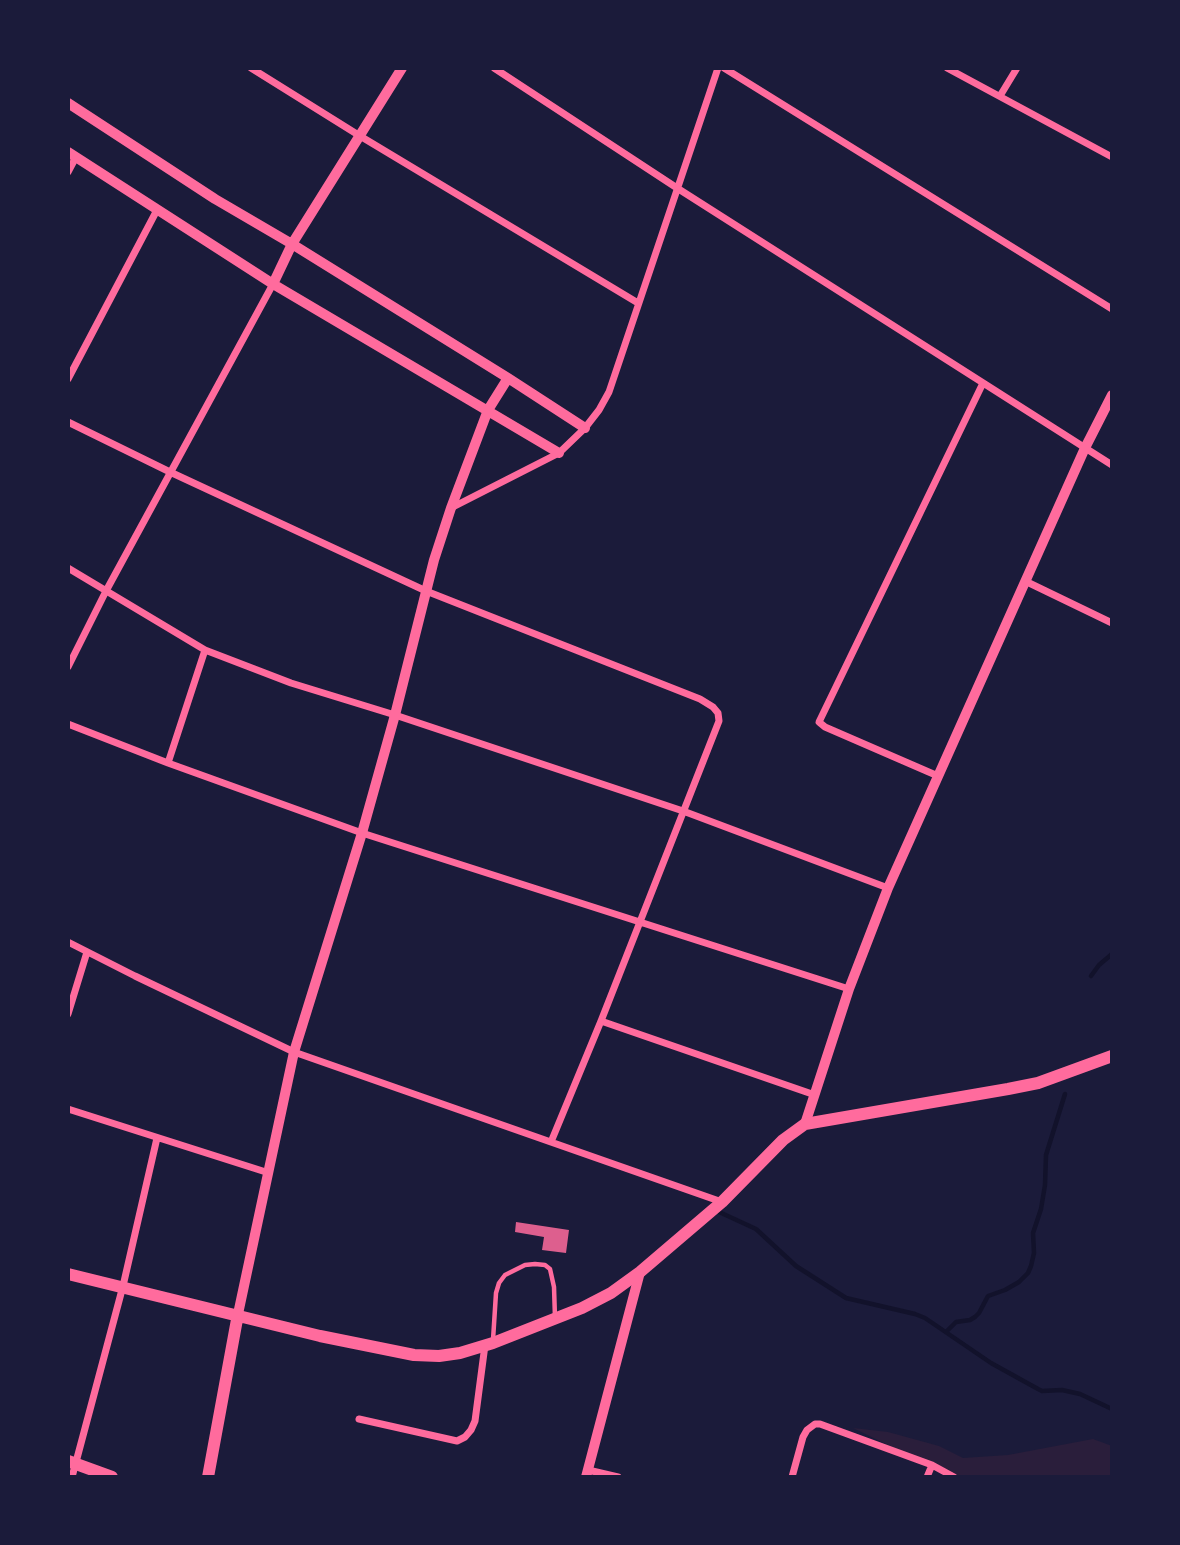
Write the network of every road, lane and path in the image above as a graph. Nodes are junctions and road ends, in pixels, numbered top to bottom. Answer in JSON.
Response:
{"nodes":[{"id":1,"x":251,"y":68,"type":"edge"},
{"id":2,"x":402,"y":68,"type":"edge"},
{"id":3,"x":494,"y":68,"type":"edge"},
{"id":4,"x":718,"y":68,"type":"edge"},
{"id":5,"x":724,"y":68,"type":"edge"},
{"id":6,"x":947,"y":68,"type":"edge"},
{"id":7,"x":1017,"y":68,"type":"edge"},
{"id":8,"x":1000,"y":96,"type":"junction"},
{"id":9,"x":68,"y":103,"type":"edge"},
{"id":10,"x":360,"y":136,"type":"junction"},
{"id":11,"x":72,"y":155,"type":"edge"},
{"id":12,"x":1112,"y":157,"type":"edge"},
{"id":13,"x":68,"y":172,"type":"edge"},
{"id":14,"x":677,"y":188,"type":"junction"},
{"id":15,"x":157,"y":210,"type":"junction"},
{"id":16,"x":292,"y":244,"type":"junction"},
{"id":17,"x":273,"y":284,"type":"junction"},
{"id":18,"x":638,"y":303,"type":"junction"},
{"id":19,"x":1112,"y":309,"type":"edge"},
{"id":20,"x":68,"y":379,"type":"edge"},
{"id":21,"x":508,"y":379,"type":"junction"},
{"id":22,"x":983,"y":383,"type":"junction"},
{"id":23,"x":1112,"y":394,"type":"edge"},
{"id":24,"x":488,"y":410,"type":"junction"},
{"id":25,"x":68,"y":422,"type":"edge"},
{"id":26,"x":585,"y":428,"type":"junction"},
{"id":27,"x":1084,"y":448,"type":"junction"},
{"id":28,"x":559,"y":453,"type":"junction"},
{"id":29,"x":1112,"y":465,"type":"edge"},
{"id":30,"x":170,"y":472,"type":"junction"},
{"id":31,"x":451,"y":508,"type":"junction"},
{"id":32,"x":68,"y":569,"type":"edge"},
{"id":33,"x":1025,"y":581,"type":"junction"},
{"id":34,"x":106,"y":591,"type":"junction"},
{"id":35,"x":426,"y":591,"type":"junction"},
{"id":36,"x":1112,"y":623,"type":"edge"},
{"id":37,"x":205,"y":650,"type":"junction"},
{"id":38,"x":68,"y":667,"type":"edge"},
{"id":39,"x":395,"y":715,"type":"junction"},
{"id":40,"x":68,"y":724,"type":"edge"},
{"id":41,"x":168,"y":763,"type":"junction"},
{"id":42,"x":938,"y":776,"type":"junction"},
{"id":43,"x":683,"y":811,"type":"junction"},
{"id":44,"x":362,"y":833,"type":"junction"},
{"id":45,"x":888,"y":888,"type":"junction"},
{"id":46,"x":640,"y":922,"type":"junction"},
{"id":47,"x":68,"y":942,"type":"edge"},
{"id":48,"x":87,"y":952,"type":"junction"},
{"id":49,"x":849,"y":989,"type":"junction"},
{"id":50,"x":68,"y":1014,"type":"edge"},
{"id":51,"x":601,"y":1021,"type":"junction"},
{"id":52,"x":294,"y":1052,"type":"junction"},
{"id":53,"x":1112,"y":1056,"type":"edge"},
{"id":54,"x":815,"y":1095,"type":"junction"},
{"id":55,"x":68,"y":1109,"type":"edge"},
{"id":56,"x":805,"y":1124,"type":"junction"},
{"id":57,"x":157,"y":1138,"type":"junction"},
{"id":58,"x":551,"y":1142,"type":"junction"},
{"id":59,"x":269,"y":1173,"type":"junction"},
{"id":60,"x":722,"y":1202,"type":"junction"},
{"id":61,"x":640,"y":1272,"type":"junction"},
{"id":62,"x":68,"y":1274,"type":"edge"},
{"id":63,"x":122,"y":1286,"type":"junction"},
{"id":64,"x":238,"y":1314,"type":"junction"},
{"id":65,"x":555,"y":1319,"type":"junction"},
{"id":66,"x":489,"y":1344,"type":"junction"},
{"id":67,"x":359,"y":1419,"type":"dead end"},
{"id":68,"x":72,"y":1462,"type":"edge"},
{"id":69,"x":932,"y":1465,"type":"junction"},
{"id":70,"x":587,"y":1473,"type":"edge"},
{"id":71,"x":72,"y":1477,"type":"edge"},
{"id":72,"x":112,"y":1477,"type":"edge"},
{"id":73,"x":208,"y":1477,"type":"edge"},
{"id":74,"x":618,"y":1477,"type":"edge"},
{"id":75,"x":792,"y":1477,"type":"edge"},
{"id":76,"x":927,"y":1477,"type":"edge"},
{"id":77,"x":954,"y":1477,"type":"edge"}],
"edges":[{"from":1,"to":10,"type":"street"},
{"from":2,"to":10,"type":"street"},
{"from":3,"to":14,"type":"street"},
{"from":4,"to":14,"type":"street"},
{"from":5,"to":19,"type":"street"},
{"from":6,"to":8,"type":"street"},
{"from":7,"to":8,"type":"street"},
{"from":8,"to":12,"type":"street"},
{"from":9,"to":16,"type":"street"},
{"from":10,"to":16,"type":"street"},
{"from":10,"to":18,"type":"street"},
{"from":11,"to":13,"type":"street"},
{"from":11,"to":15,"type":"street"},
{"from":14,"to":18,"type":"street"},
{"from":14,"to":22,"type":"street"},
{"from":15,"to":17,"type":"street"},
{"from":15,"to":20,"type":"street"},
{"from":16,"to":17,"type":"street"},
{"from":16,"to":21,"type":"street"},
{"from":17,"to":24,"type":"street"},
{"from":17,"to":30,"type":"street"},
{"from":18,"to":26,"type":"street"},
{"from":21,"to":24,"type":"street"},
{"from":21,"to":26,"type":"street"},
{"from":22,"to":27,"type":"street"},
{"from":22,"to":42,"type":"street"},
{"from":23,"to":27,"type":"street"},
{"from":24,"to":28,"type":"street"},
{"from":24,"to":31,"type":"street"},
{"from":25,"to":30,"type":"street"},
{"from":26,"to":28,"type":"street"},
{"from":27,"to":29,"type":"street"},
{"from":27,"to":33,"type":"street"},
{"from":28,"to":31,"type":"street"},
{"from":30,"to":34,"type":"street"},
{"from":30,"to":35,"type":"street"},
{"from":31,"to":35,"type":"street"},
{"from":32,"to":34,"type":"street"},
{"from":33,"to":36,"type":"street"},
{"from":33,"to":42,"type":"street"},
{"from":34,"to":37,"type":"street"},
{"from":34,"to":38,"type":"street"},
{"from":35,"to":39,"type":"street"},
{"from":35,"to":43,"type":"street"},
{"from":37,"to":39,"type":"street"},
{"from":37,"to":41,"type":"street"},
{"from":39,"to":43,"type":"street"},
{"from":39,"to":44,"type":"street"},
{"from":40,"to":41,"type":"street"},
{"from":41,"to":44,"type":"street"},
{"from":42,"to":45,"type":"street"},
{"from":43,"to":45,"type":"street"},
{"from":43,"to":46,"type":"street"},
{"from":44,"to":46,"type":"street"},
{"from":44,"to":52,"type":"street"},
{"from":45,"to":49,"type":"street"},
{"from":46,"to":49,"type":"street"},
{"from":46,"to":51,"type":"street"},
{"from":47,"to":48,"type":"street"},
{"from":48,"to":50,"type":"street"},
{"from":48,"to":52,"type":"street"},
{"from":49,"to":54,"type":"street"},
{"from":51,"to":54,"type":"street"},
{"from":51,"to":58,"type":"street"},
{"from":52,"to":58,"type":"street"},
{"from":52,"to":59,"type":"street"},
{"from":53,"to":56,"type":"main road"},
{"from":54,"to":56,"type":"street"},
{"from":55,"to":57,"type":"street"},
{"from":56,"to":60,"type":"main road"},
{"from":57,"to":59,"type":"street"},
{"from":57,"to":63,"type":"street"},
{"from":58,"to":60,"type":"street"},
{"from":59,"to":64,"type":"street"},
{"from":60,"to":61,"type":"main road"},
{"from":61,"to":65,"type":"main road"},
{"from":61,"to":70,"type":"street"},
{"from":62,"to":63,"type":"main road"},
{"from":63,"to":64,"type":"main road"},
{"from":63,"to":68,"type":"street"},
{"from":64,"to":66,"type":"main road"},
{"from":64,"to":73,"type":"main road"},
{"from":65,"to":66,"type":"main road"},
{"from":65,"to":66,"type":"lane"},
{"from":66,"to":67,"type":"street"},
{"from":68,"to":71,"type":"street"},
{"from":68,"to":72,"type":"main road"},
{"from":69,"to":75,"type":"street"},
{"from":69,"to":76,"type":"street"},
{"from":69,"to":77,"type":"street"},
{"from":70,"to":74,"type":"street"}]}
